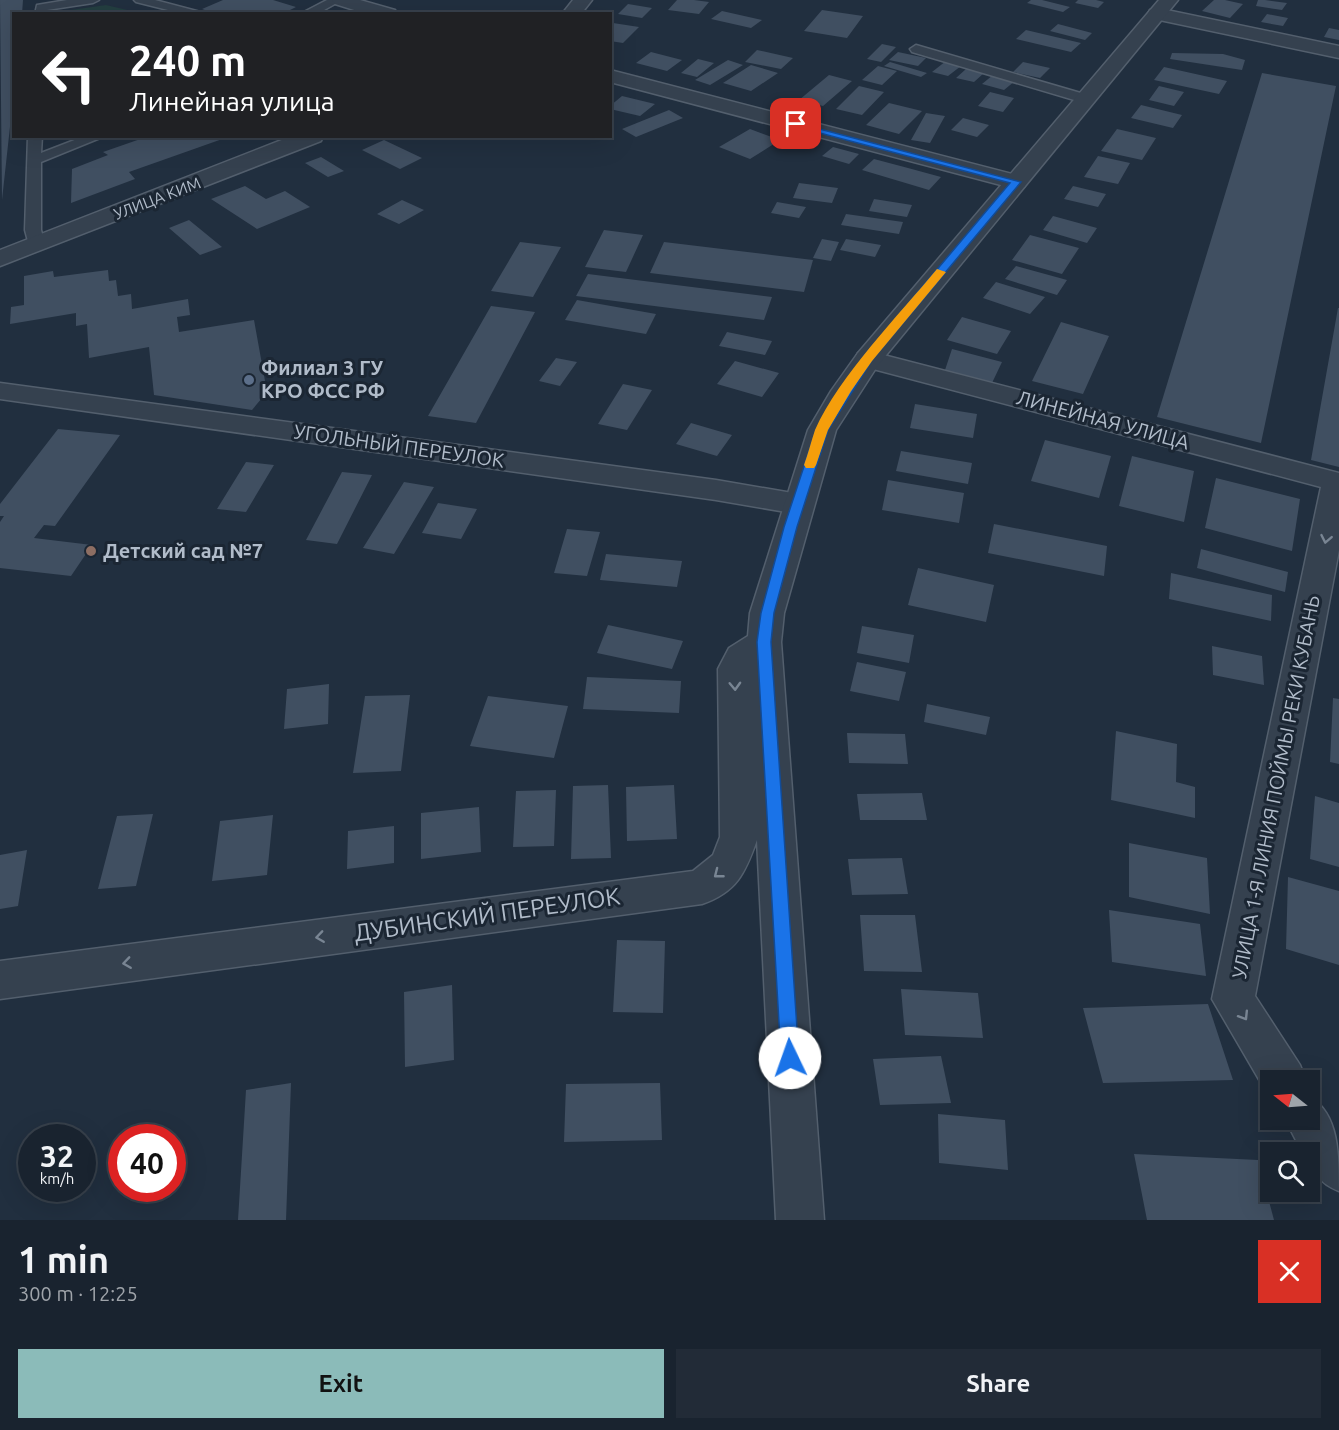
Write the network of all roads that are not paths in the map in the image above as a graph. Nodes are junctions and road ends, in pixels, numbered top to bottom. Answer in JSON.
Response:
{"nodes":[{"id":1,"x":93,"y":0,"type":"edge"},
{"id":2,"x":140,"y":0,"type":"edge"},
{"id":3,"x":336,"y":0,"type":"edge"},
{"id":4,"x":341,"y":0,"type":"edge"},
{"id":5,"x":583,"y":0,"type":"edge"},
{"id":6,"x":1163,"y":7,"type":"edge"},
{"id":7,"x":41,"y":12,"type":"edge"},
{"id":8,"x":193,"y":12,"type":"edge"},
{"id":9,"x":310,"y":12,"type":"edge"},
{"id":10,"x":381,"y":12,"type":"edge"},
{"id":11,"x":573,"y":12,"type":"edge"},
{"id":12,"x":916,"y":49,"type":"dead end"},
{"id":13,"x":1339,"y":52,"type":"edge"},
{"id":14,"x":612,"y":77,"type":"edge"},
{"id":15,"x":1086,"y":99,"type":"junction"},
{"id":16,"x":35,"y":138,"type":"edge"},
{"id":17,"x":94,"y":138,"type":"edge"},
{"id":18,"x":309,"y":138,"type":"edge"},
{"id":19,"x":34,"y":160,"type":"junction"},
{"id":20,"x":1016,"y":182,"type":"junction"},
{"id":21,"x":37,"y":245,"type":"junction"},
{"id":22,"x":0,"y":259,"type":"edge"},
{"id":23,"x":868,"y":359,"type":"junction"},
{"id":24,"x":0,"y":391,"type":"edge"},
{"id":25,"x":1338,"y":482,"type":"edge"},
{"id":26,"x":798,"y":504,"type":"junction"},
{"id":27,"x":764,"y":642,"type":"junction"},
{"id":28,"x":0,"y":980,"type":"edge"},
{"id":29,"x":1278,"y":1070,"type":"edge"},
{"id":30,"x":1315,"y":1130,"type":"edge"},
{"id":31,"x":1339,"y":1168,"type":"edge"},
{"id":32,"x":800,"y":1220,"type":"edge"}],
"edges":[{"from":1,"to":7,"type":"lane"},
{"from":2,"to":8,"type":"lane"},
{"from":3,"to":9,"type":"lane"},
{"from":4,"to":10,"type":"street"},
{"from":5,"to":11,"type":"street"},
{"from":6,"to":13,"type":"street"},
{"from":6,"to":15,"type":"street"},
{"from":12,"to":15,"type":"lane"},
{"from":14,"to":20,"type":"street"},
{"from":15,"to":20,"type":"street"},
{"from":16,"to":19,"type":"lane"},
{"from":17,"to":19,"type":"lane"},
{"from":18,"to":21,"type":"street","name":"УЛИЦА КИМ"},
{"from":19,"to":21,"type":"lane"},
{"from":20,"to":23,"type":"street"},
{"from":21,"to":22,"type":"street","name":"УЛИЦА КИМ"},
{"from":23,"to":25,"type":"street","name":"ЛИНЕЙНАЯ УЛИЦА"},
{"from":23,"to":26,"type":"street"},
{"from":24,"to":26,"type":"street","name":"УГОЛЬНЫЙ ПЕРЕУЛОК"},
{"from":25,"to":29,"type":"street","name":"УЛИЦА 1-Я ЛИНИЯ ПОЙМЫ РЕКИ КУБАНЬ","one_way":true},
{"from":26,"to":27,"type":"street"},
{"from":27,"to":28,"type":"street","name":"ДУБИНСКИЙ ПЕРЕУЛОК","one_way":true},
{"from":27,"to":32,"type":"street"},
{"from":30,"to":31,"type":"street"}]}
